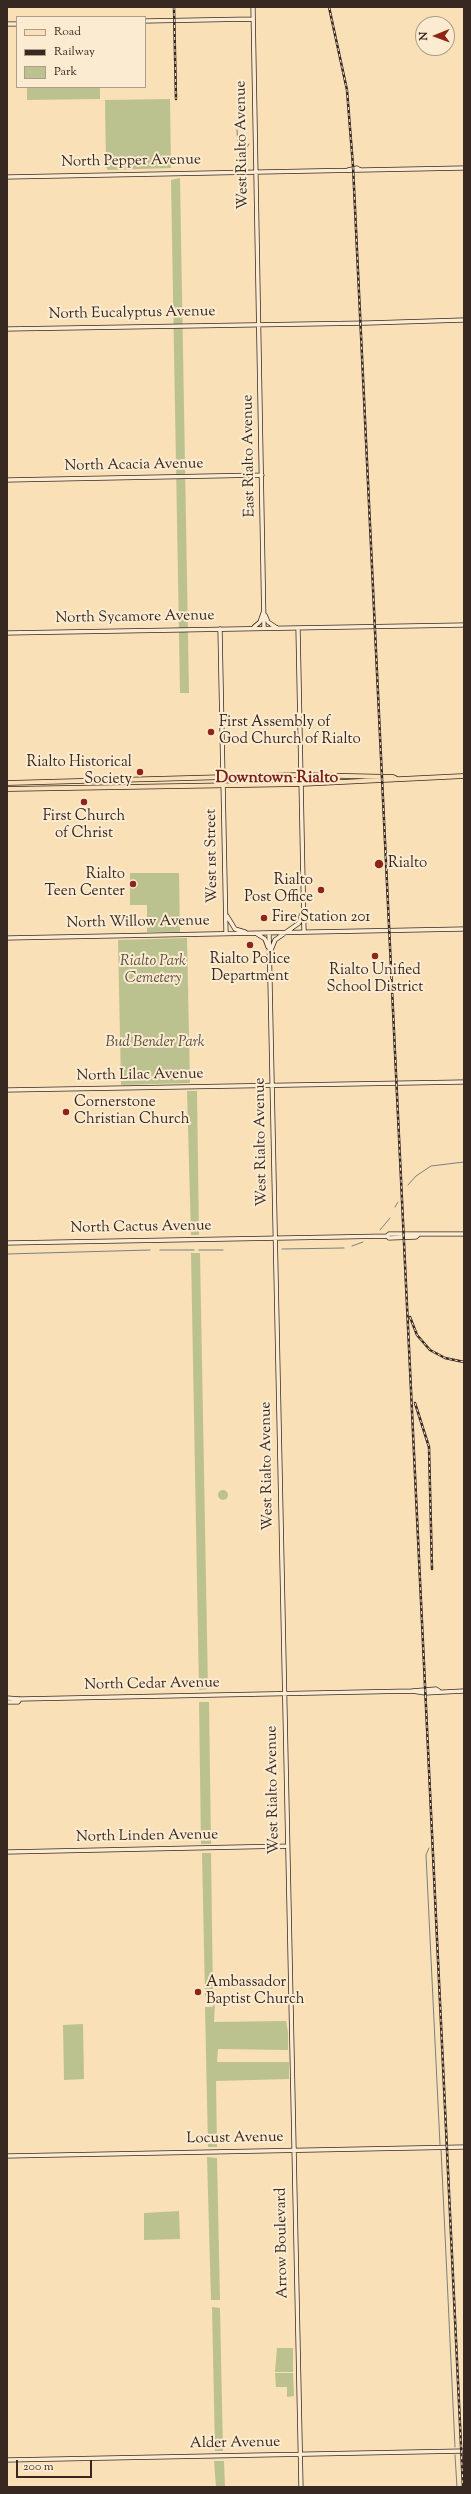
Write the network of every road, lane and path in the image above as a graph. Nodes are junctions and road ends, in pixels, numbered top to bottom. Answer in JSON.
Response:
{"nodes":[{"id":1,"x":253,"y":7,"type":"edge"},
{"id":2,"x":253,"y":19,"type":"junction"},
{"id":3,"x":146,"y":22,"type":"edge"},
{"id":4,"x":464,"y":168,"type":"edge"},
{"id":5,"x":255,"y":171,"type":"junction"},
{"id":6,"x":7,"y":177,"type":"edge"},
{"id":7,"x":257,"y":283,"type":"joint"},
{"id":8,"x":464,"y":320,"type":"edge"},
{"id":9,"x":258,"y":324,"type":"junction"},
{"id":10,"x":7,"y":329,"type":"edge"},
{"id":11,"x":262,"y":475,"type":"junction"},
{"id":12,"x":7,"y":480,"type":"edge"},
{"id":13,"x":264,"y":606,"type":"junction"},
{"id":14,"x":464,"y":624,"type":"edge"},
{"id":15,"x":253,"y":628,"type":"junction"},
{"id":16,"x":264,"y":628,"type":"junction"},
{"id":17,"x":278,"y":628,"type":"junction"},
{"id":18,"x":298,"y":628,"type":"junction"},
{"id":19,"x":220,"y":629,"type":"junction"},
{"id":20,"x":7,"y":633,"type":"edge"},
{"id":21,"x":300,"y":775,"type":"junction"},
{"id":22,"x":464,"y":776,"type":"edge"},
{"id":23,"x":223,"y":778,"type":"junction"},
{"id":24,"x":397,"y":778,"type":"junction"},
{"id":25,"x":7,"y":782,"type":"edge"},
{"id":26,"x":300,"y":784,"type":"junction"},
{"id":27,"x":223,"y":785,"type":"junction"},
{"id":28,"x":7,"y":789,"type":"edge"},
{"id":29,"x":303,"y":910,"type":"junction"},
{"id":30,"x":226,"y":914,"type":"junction"},
{"id":31,"x":464,"y":929,"type":"edge"},
{"id":32,"x":304,"y":932,"type":"junction"},
{"id":33,"x":249,"y":933,"type":"junction"},
{"id":34,"x":256,"y":933,"type":"junction"},
{"id":35,"x":269,"y":933,"type":"junction"},
{"id":36,"x":285,"y":933,"type":"junction"},
{"id":37,"x":226,"y":934,"type":"junction"},
{"id":38,"x":7,"y":938,"type":"edge"},
{"id":39,"x":270,"y":953,"type":"junction"},
{"id":40,"x":464,"y":1082,"type":"edge"},
{"id":41,"x":273,"y":1085,"type":"junction"},
{"id":42,"x":7,"y":1090,"type":"edge"},
{"id":43,"x":464,"y":1234,"type":"edge"},
{"id":44,"x":276,"y":1238,"type":"junction"},
{"id":45,"x":7,"y":1243,"type":"edge"},
{"id":46,"x":464,"y":1690,"type":"edge"},
{"id":47,"x":284,"y":1694,"type":"junction"},
{"id":48,"x":7,"y":1698,"type":"edge"},
{"id":49,"x":20,"y":1699,"type":"junction"},
{"id":50,"x":7,"y":1702,"type":"edge"},
{"id":51,"x":287,"y":1846,"type":"junction"},
{"id":52,"x":7,"y":1852,"type":"edge"},
{"id":53,"x":290,"y":1998,"type":"joint"},
{"id":54,"x":464,"y":2147,"type":"edge"},
{"id":55,"x":293,"y":2150,"type":"junction"},
{"id":56,"x":7,"y":2156,"type":"edge"},
{"id":57,"x":464,"y":2451,"type":"edge"},
{"id":58,"x":300,"y":2454,"type":"junction"},
{"id":59,"x":7,"y":2460,"type":"edge"},
{"id":60,"x":301,"y":2487,"type":"edge"}],
"edges":[{"from":1,"to":2,"type":"street","name":"West Rialto Avenue"},
{"from":2,"to":3,"type":"street"},
{"from":2,"to":5,"type":"street","name":"West Rialto Avenue"},
{"from":4,"to":5,"type":"street","name":"North Pepper Avenue"},
{"from":5,"to":6,"type":"street","name":"North Pepper Avenue"},
{"from":5,"to":7,"type":"street","name":"West Rialto Avenue"},
{"from":7,"to":9,"type":"street","name":"East Rialto Avenue"},
{"from":8,"to":9,"type":"street","name":"North Eucalyptus Avenue"},
{"from":9,"to":10,"type":"street","name":"North Eucalyptus Avenue"},
{"from":9,"to":11,"type":"street","name":"East Rialto Avenue"},
{"from":11,"to":12,"type":"street","name":"North Acacia Avenue"},
{"from":11,"to":13,"type":"street","name":"East Rialto Avenue"},
{"from":13,"to":15,"type":"street"},
{"from":13,"to":16,"type":"street","name":"East Rialto Avenue"},
{"from":13,"to":17,"type":"street"},
{"from":14,"to":18,"type":"street","name":"North Sycamore Avenue"},
{"from":15,"to":16,"type":"street","name":"North Sycamore Avenue"},
{"from":15,"to":19,"type":"street","name":"North Sycamore Avenue"},
{"from":16,"to":17,"type":"street","name":"North Sycamore Avenue"},
{"from":17,"to":18,"type":"street","name":"North Sycamore Avenue"},
{"from":18,"to":21,"type":"street"},
{"from":19,"to":20,"type":"street","name":"North Sycamore Avenue"},
{"from":19,"to":23,"type":"street","name":"West 1st Street"},
{"from":21,"to":23,"type":"main road"},
{"from":21,"to":24,"type":"main road"},
{"from":21,"to":26,"type":"street"},
{"from":22,"to":24,"type":"main road"},
{"from":23,"to":25,"type":"main road"},
{"from":23,"to":27,"type":"street","name":"West 1st Street"},
{"from":24,"to":26,"type":"main road"},
{"from":26,"to":27,"type":"main road"},
{"from":26,"to":29,"type":"street"},
{"from":27,"to":28,"type":"main road"},
{"from":27,"to":30,"type":"street","name":"West 1st Street"},
{"from":29,"to":32,"type":"street"},
{"from":29,"to":36,"type":"street"},
{"from":30,"to":33,"type":"street"},
{"from":30,"to":37,"type":"street","name":"West 1st Street"},
{"from":31,"to":32,"type":"street","name":"North Willow Avenue"},
{"from":32,"to":36,"type":"street","name":"North Willow Avenue"},
{"from":33,"to":34,"type":"street","name":"North Willow Avenue"},
{"from":33,"to":37,"type":"street","name":"North Willow Avenue"},
{"from":34,"to":35,"type":"street","name":"North Willow Avenue"},
{"from":34,"to":39,"type":"street"},
{"from":35,"to":36,"type":"street","name":"North Willow Avenue"},
{"from":35,"to":39,"type":"street","name":"West Rialto Avenue"},
{"from":36,"to":39,"type":"street"},
{"from":37,"to":38,"type":"street","name":"North Willow Avenue"},
{"from":39,"to":41,"type":"street","name":"West Rialto Avenue"},
{"from":40,"to":41,"type":"street","name":"North Lilac Avenue"},
{"from":41,"to":42,"type":"street","name":"North Lilac Avenue"},
{"from":41,"to":44,"type":"street","name":"West Rialto Avenue"},
{"from":43,"to":44,"type":"street","name":"North Cactus Avenue"},
{"from":44,"to":45,"type":"street","name":"North Cactus Avenue"},
{"from":44,"to":47,"type":"street","name":"West Rialto Avenue"},
{"from":46,"to":47,"type":"street","name":"North Cedar Avenue"},
{"from":47,"to":49,"type":"street","name":"North Cedar Avenue"},
{"from":47,"to":51,"type":"street","name":"West Rialto Avenue"},
{"from":48,"to":49,"type":"street","name":"North Cedar Avenue"},
{"from":49,"to":50,"type":"street","name":"North Cedar Avenue"},
{"from":51,"to":52,"type":"street","name":"North Linden Avenue"},
{"from":51,"to":53,"type":"street","name":"West Rialto Avenue"},
{"from":53,"to":55,"type":"street","name":"Arrow Boulevard"},
{"from":54,"to":55,"type":"street","name":"Locust Avenue"},
{"from":55,"to":56,"type":"street","name":"Locust Avenue"},
{"from":55,"to":58,"type":"street","name":"Arrow Boulevard"},
{"from":57,"to":58,"type":"street","name":"Alder Avenue"},
{"from":58,"to":59,"type":"street","name":"Alder Avenue"},
{"from":58,"to":60,"type":"street","name":"Arrow Boulevard"}]}
